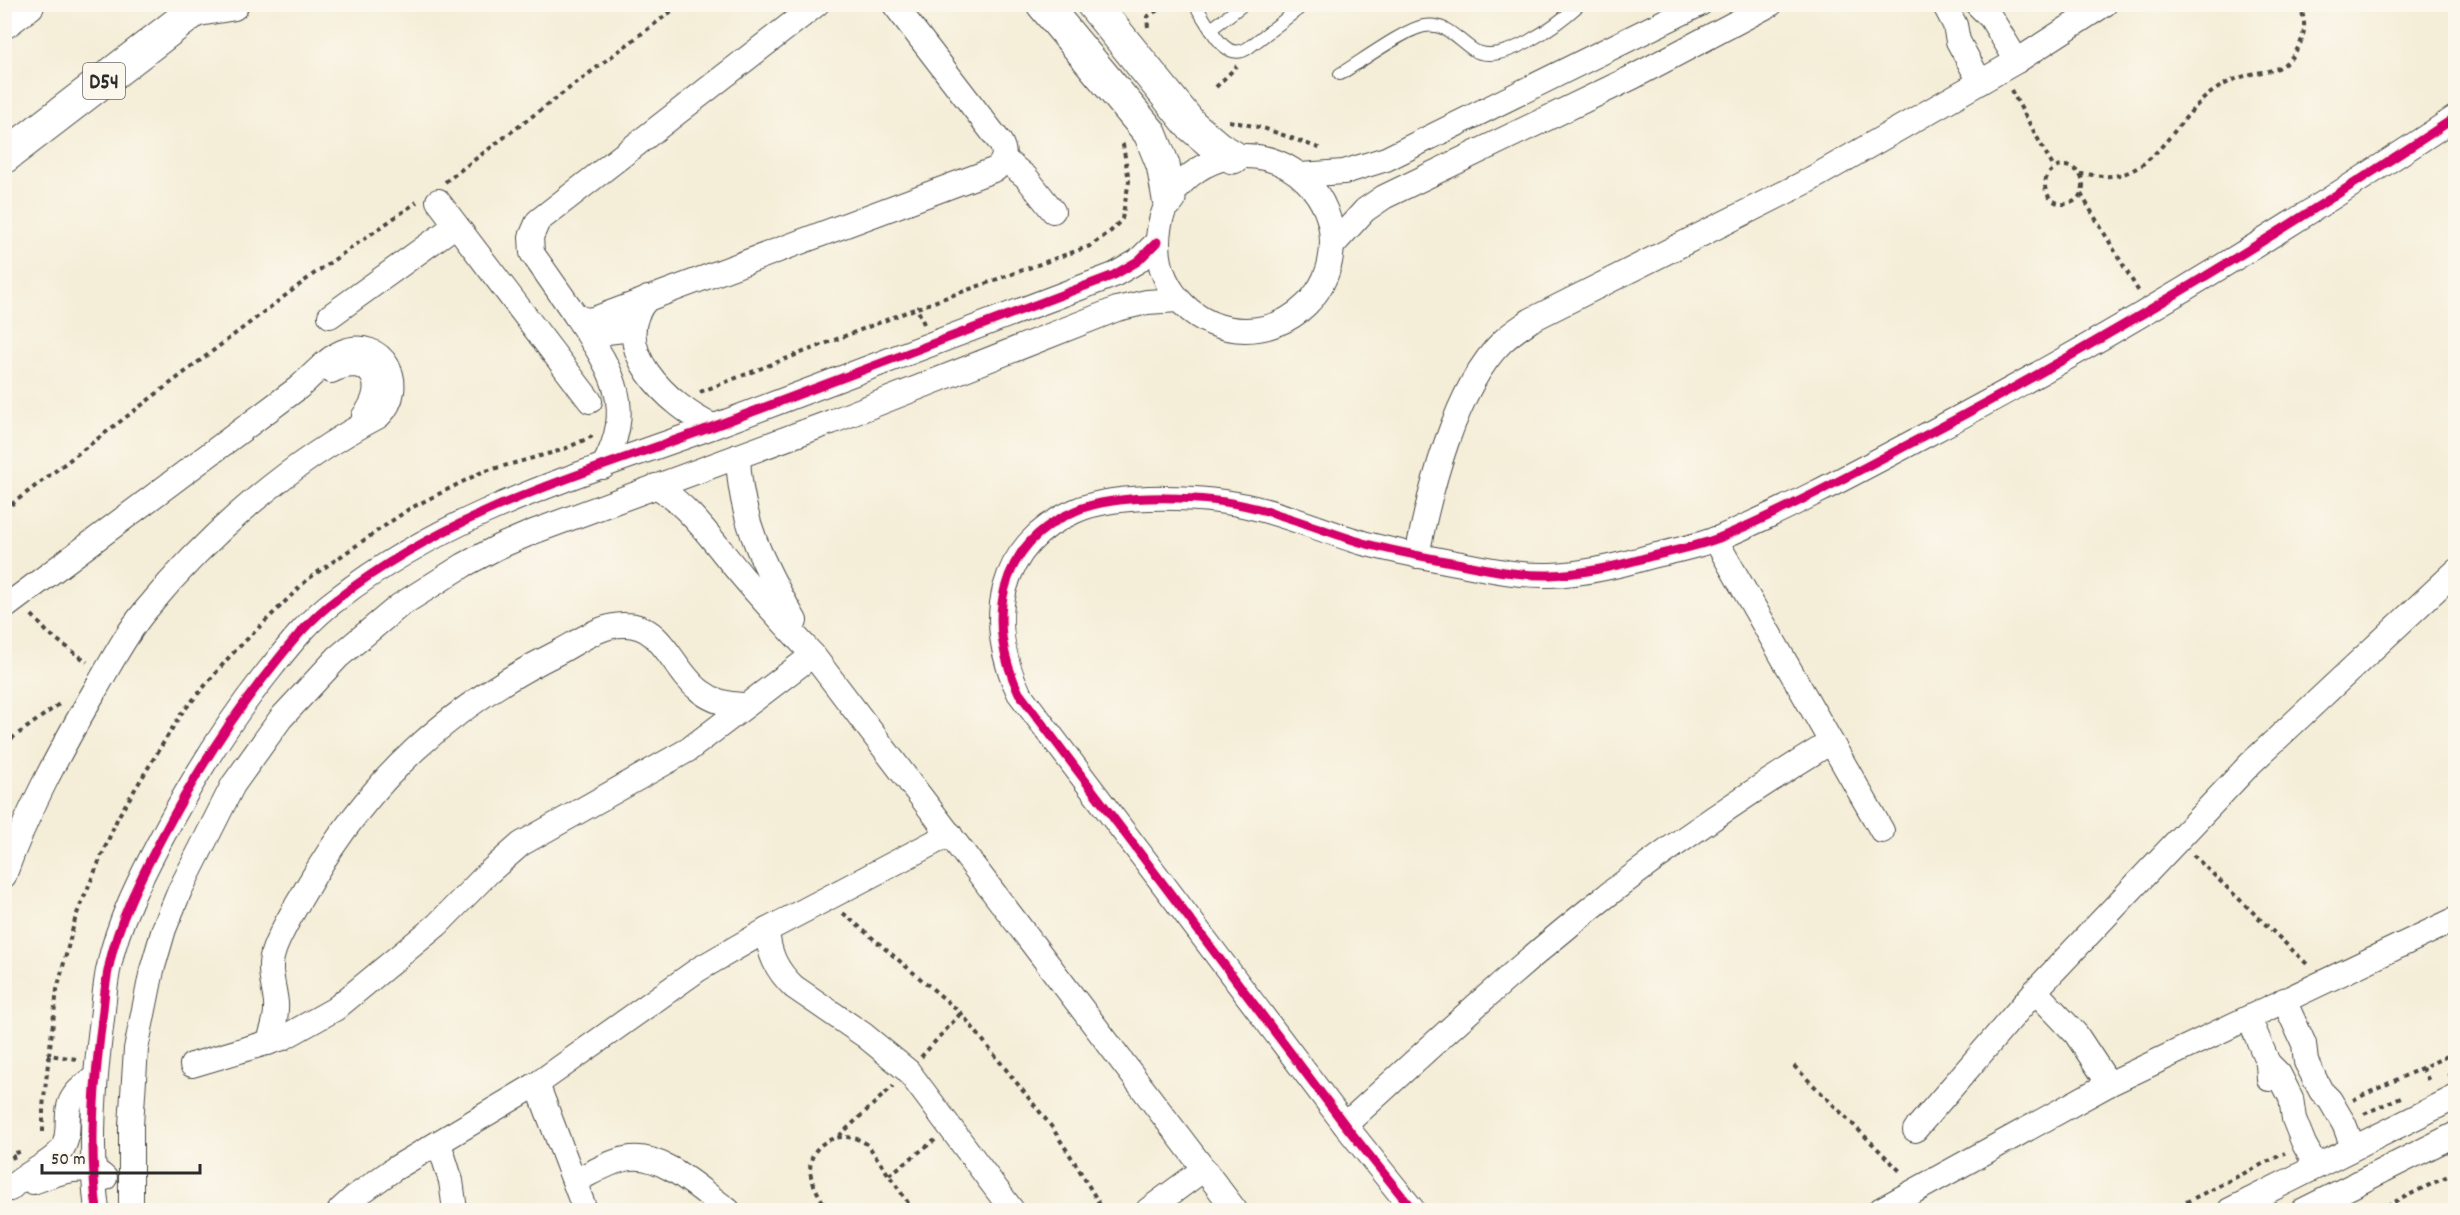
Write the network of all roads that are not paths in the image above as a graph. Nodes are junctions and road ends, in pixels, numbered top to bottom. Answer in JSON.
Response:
{"nodes":[{"id":1,"x":28,"y":4,"type":"edge"},
{"id":2,"x":232,"y":4,"type":"edge"},
{"id":3,"x":818,"y":4,"type":"edge"},
{"id":4,"x":894,"y":4,"type":"edge"},
{"id":5,"x":1043,"y":4,"type":"edge"},
{"id":6,"x":1093,"y":4,"type":"edge"},
{"id":7,"x":1194,"y":4,"type":"edge"},
{"id":8,"x":1244,"y":4,"type":"edge"},
{"id":9,"x":1305,"y":4,"type":"edge"},
{"id":10,"x":1581,"y":4,"type":"edge"},
{"id":11,"x":1771,"y":4,"type":"edge"},
{"id":12,"x":1929,"y":4,"type":"edge"},
{"id":13,"x":1944,"y":4,"type":"edge"},
{"id":14,"x":2105,"y":4,"type":"edge"},
{"id":15,"x":1694,"y":6,"type":"edge"},
{"id":16,"x":199,"y":7,"type":"edge"},
{"id":17,"x":1986,"y":9,"type":"edge"},
{"id":18,"x":4,"y":22,"type":"edge"},
{"id":19,"x":1211,"y":29,"type":"junction"},
{"id":20,"x":1958,"y":41,"type":"junction"},
{"id":21,"x":1999,"y":71,"type":"junction"},
{"id":22,"x":1340,"y":74,"type":"dead end"},
{"id":23,"x":2456,"y":117,"type":"edge"},
{"id":24,"x":4,"y":157,"type":"edge"},
{"id":25,"x":1233,"y":157,"type":"junction"},
{"id":26,"x":1004,"y":159,"type":"junction"},
{"id":27,"x":1300,"y":175,"type":"junction"},
{"id":28,"x":432,"y":197,"type":"road end"},
{"id":29,"x":1169,"y":199,"type":"junction"},
{"id":30,"x":1053,"y":211,"type":"dead end"},
{"id":31,"x":456,"y":225,"type":"junction"},
{"id":32,"x":1157,"y":242,"type":"junction"},
{"id":33,"x":1332,"y":245,"type":"junction"},
{"id":34,"x":648,"y":298,"type":"junction"},
{"id":35,"x":1178,"y":300,"type":"junction"},
{"id":36,"x":330,"y":316,"type":"dead end"},
{"id":37,"x":576,"y":316,"type":"junction"},
{"id":38,"x":632,"y":329,"type":"junction"},
{"id":39,"x":596,"y":348,"type":"junction"},
{"id":40,"x":567,"y":373,"type":"junction"},
{"id":41,"x":590,"y":400,"type":"dead end"},
{"id":42,"x":713,"y":426,"type":"junction"},
{"id":43,"x":738,"y":456,"type":"junction"},
{"id":44,"x":603,"y":467,"type":"junction"},
{"id":45,"x":656,"y":486,"type":"junction"},
{"id":46,"x":1715,"y":539,"type":"junction"},
{"id":47,"x":1417,"y":556,"type":"junction"},
{"id":48,"x":2456,"y":571,"type":"edge"},
{"id":49,"x":12,"y":602,"type":"edge"},
{"id":50,"x":813,"y":655,"type":"junction"},
{"id":51,"x":746,"y":705,"type":"junction"},
{"id":52,"x":1831,"y":742,"type":"junction"},
{"id":53,"x":1882,"y":831,"type":"dead end"},
{"id":54,"x":950,"y":834,"type":"junction"},
{"id":55,"x":4,"y":876,"type":"edge"},
{"id":56,"x":2456,"y":919,"type":"edge"},
{"id":57,"x":767,"y":930,"type":"junction"},
{"id":58,"x":2035,"y":991,"type":"junction"},
{"id":59,"x":2284,"y":1000,"type":"junction"},
{"id":60,"x":276,"y":1002,"type":"junction"},
{"id":61,"x":2249,"y":1018,"type":"junction"},
{"id":62,"x":311,"y":1024,"type":"junction"},
{"id":63,"x":268,"y":1043,"type":"junction"},
{"id":64,"x":192,"y":1065,"type":"dead end"},
{"id":65,"x":95,"y":1077,"type":"junction"},
{"id":66,"x":537,"y":1084,"type":"junction"},
{"id":67,"x":2109,"y":1084,"type":"junction"},
{"id":68,"x":2456,"y":1096,"type":"edge"},
{"id":69,"x":1345,"y":1125,"type":"junction"},
{"id":70,"x":1915,"y":1130,"type":"dead end"},
{"id":71,"x":2456,"y":1134,"type":"edge"},
{"id":72,"x":439,"y":1143,"type":"junction"},
{"id":73,"x":2353,"y":1147,"type":"junction"},
{"id":74,"x":2316,"y":1166,"type":"junction"},
{"id":75,"x":1204,"y":1169,"type":"junction"},
{"id":76,"x":92,"y":1171,"type":"junction"},
{"id":77,"x":575,"y":1181,"type":"junction"},
{"id":78,"x":12,"y":1186,"type":"edge"},
{"id":79,"x":347,"y":1204,"type":"edge"},
{"id":80,"x":97,"y":1210,"type":"edge"},
{"id":81,"x":108,"y":1210,"type":"edge"},
{"id":82,"x":132,"y":1210,"type":"edge"},
{"id":83,"x":329,"y":1210,"type":"edge"},
{"id":84,"x":455,"y":1210,"type":"edge"},
{"id":85,"x":585,"y":1210,"type":"edge"},
{"id":86,"x":728,"y":1210,"type":"edge"},
{"id":87,"x":1012,"y":1210,"type":"edge"},
{"id":88,"x":1148,"y":1210,"type":"edge"},
{"id":89,"x":1235,"y":1210,"type":"edge"},
{"id":90,"x":1413,"y":1210,"type":"edge"},
{"id":91,"x":1880,"y":1210,"type":"edge"},
{"id":92,"x":2230,"y":1210,"type":"edge"},
{"id":93,"x":2304,"y":1210,"type":"edge"}],
"edges":[{"from":1,"to":18,"type":"street"},
{"from":2,"to":16,"type":"street"},
{"from":3,"to":37,"type":"street"},
{"from":4,"to":26,"type":"street"},
{"from":5,"to":29,"type":"street"},
{"from":6,"to":25,"type":"street"},
{"from":7,"to":19,"type":"lane"},
{"from":8,"to":19,"type":"lane"},
{"from":9,"to":19,"type":"lane"},
{"from":10,"to":22,"type":"lane"},
{"from":11,"to":33,"type":"street"},
{"from":12,"to":20,"type":"street"},
{"from":13,"to":20,"type":"street"},
{"from":14,"to":21,"type":"street"},
{"from":15,"to":27,"type":"street"},
{"from":16,"to":24,"type":"street","number":"D54"},
{"from":17,"to":20,"type":"street"},
{"from":17,"to":21,"type":"street"},
{"from":20,"to":21,"type":"street"},
{"from":21,"to":47,"type":"street"},
{"from":23,"to":46,"type":"street"},
{"from":25,"to":27,"type":"street"},
{"from":25,"to":29,"type":"street"},
{"from":26,"to":30,"type":"street"},
{"from":26,"to":34,"type":"street"},
{"from":27,"to":33,"type":"street"},
{"from":28,"to":31,"type":"street"},
{"from":29,"to":32,"type":"street"},
{"from":31,"to":36,"type":"street"},
{"from":31,"to":40,"type":"street"},
{"from":32,"to":35,"type":"street"},
{"from":32,"to":42,"type":"street"},
{"from":33,"to":35,"type":"street"},
{"from":34,"to":37,"type":"street"},
{"from":34,"to":38,"type":"street"},
{"from":35,"to":43,"type":"street"},
{"from":37,"to":39,"type":"street"},
{"from":38,"to":39,"type":"street"},
{"from":38,"to":42,"type":"street"},
{"from":39,"to":40,"type":"street"},
{"from":39,"to":44,"type":"street"},
{"from":40,"to":41,"type":"street"},
{"from":42,"to":44,"type":"street"},
{"from":43,"to":45,"type":"street"},
{"from":43,"to":50,"type":"street"},
{"from":44,"to":65,"type":"street"},
{"from":45,"to":50,"type":"street"},
{"from":45,"to":82,"type":"street"},
{"from":46,"to":47,"type":"street"},
{"from":46,"to":52,"type":"street"},
{"from":47,"to":69,"type":"street"},
{"from":48,"to":58,"type":"street"},
{"from":49,"to":55,"type":"street"},
{"from":50,"to":51,"type":"street"},
{"from":50,"to":54,"type":"street"},
{"from":51,"to":60,"type":"street"},
{"from":51,"to":62,"type":"street"},
{"from":52,"to":53,"type":"street"},
{"from":52,"to":69,"type":"street"},
{"from":54,"to":57,"type":"street"},
{"from":54,"to":75,"type":"street"},
{"from":56,"to":59,"type":"street"},
{"from":57,"to":66,"type":"street"},
{"from":57,"to":87,"type":"street"},
{"from":58,"to":67,"type":"street"},
{"from":58,"to":70,"type":"street"},
{"from":59,"to":61,"type":"street"},
{"from":59,"to":73,"type":"street"},
{"from":60,"to":62,"type":"street"},
{"from":60,"to":63,"type":"street"},
{"from":61,"to":67,"type":"street"},
{"from":61,"to":74,"type":"street"},
{"from":62,"to":63,"type":"street"},
{"from":63,"to":64,"type":"street"},
{"from":65,"to":76,"type":"street"},
{"from":65,"to":78,"type":"street"},
{"from":66,"to":72,"type":"street"},
{"from":66,"to":77,"type":"street"},
{"from":67,"to":91,"type":"street"},
{"from":68,"to":73,"type":"street"},
{"from":69,"to":90,"type":"street"},
{"from":71,"to":93,"type":"street"},
{"from":72,"to":79,"type":"street"},
{"from":72,"to":84,"type":"street"},
{"from":73,"to":74,"type":"street"},
{"from":74,"to":92,"type":"street"},
{"from":75,"to":88,"type":"street"},
{"from":75,"to":89,"type":"street"},
{"from":76,"to":78,"type":"street"},
{"from":76,"to":80,"type":"street"},
{"from":76,"to":81,"type":"street"},
{"from":77,"to":85,"type":"street"},
{"from":77,"to":86,"type":"street"},
{"from":79,"to":83,"type":"street"}]}
